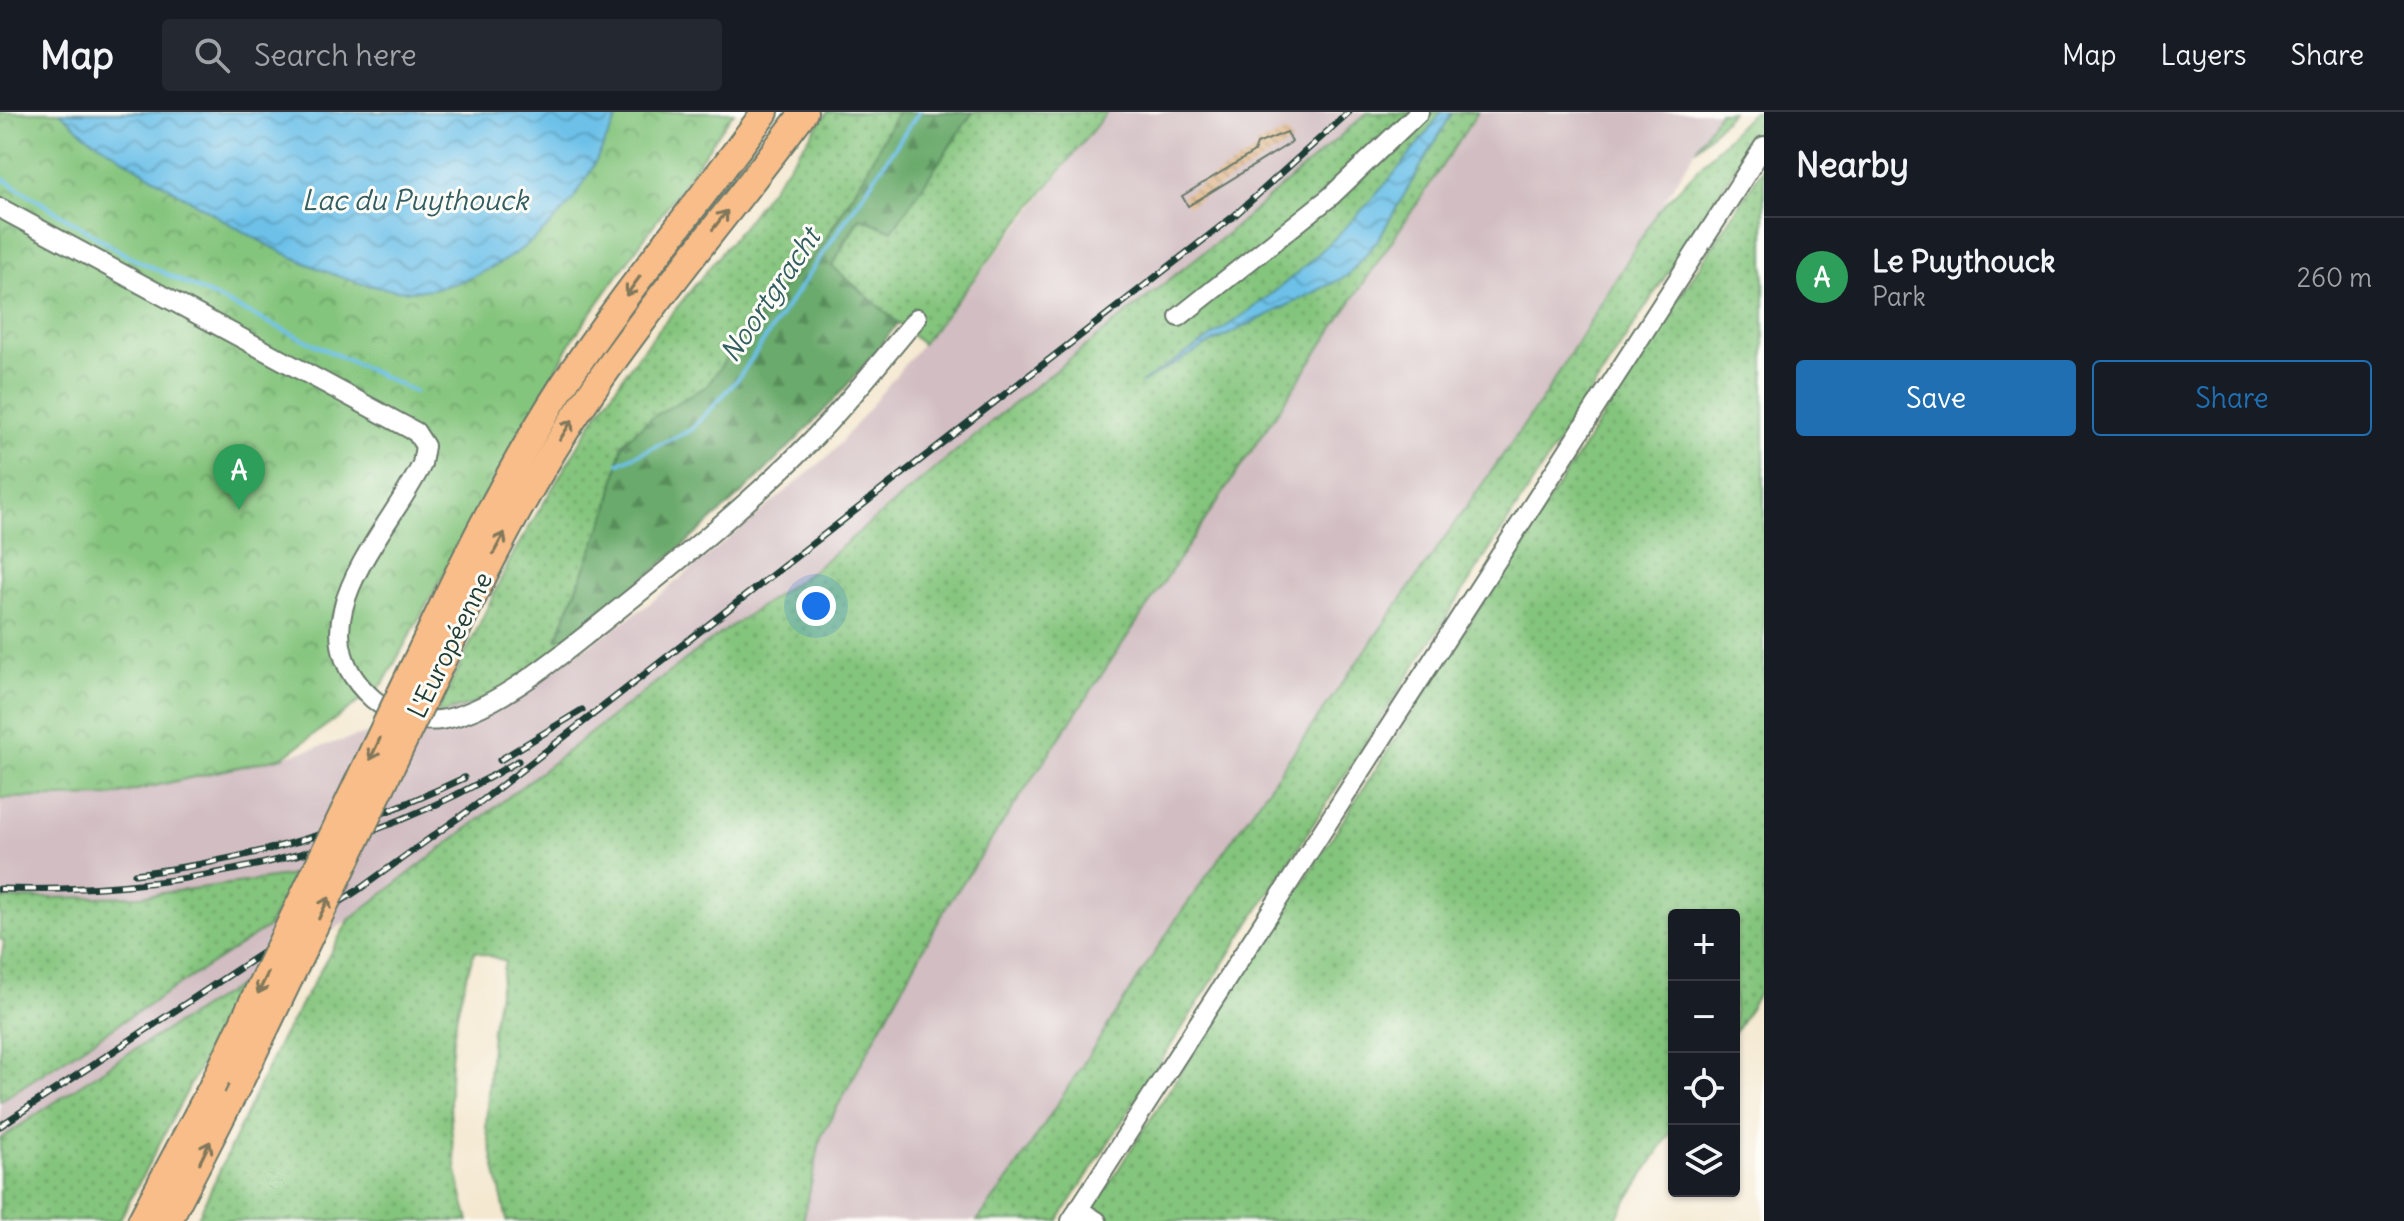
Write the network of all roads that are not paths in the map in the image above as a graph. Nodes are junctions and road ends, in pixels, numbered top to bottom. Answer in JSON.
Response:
{"nodes":[{"id":1,"x":765,"y":112,"type":"edge"},
{"id":2,"x":804,"y":112,"type":"edge"},
{"id":3,"x":1419,"y":112,"type":"edge"},
{"id":4,"x":1764,"y":146,"type":"edge"},
{"id":5,"x":0,"y":208,"type":"edge"},
{"id":6,"x":1179,"y":317,"type":"dead end"},
{"id":7,"x":917,"y":318,"type":"dead end"},
{"id":8,"x":443,"y":633,"type":"junction"},
{"id":9,"x":1075,"y":1215,"type":"edge"},
{"id":10,"x":141,"y":1221,"type":"edge"},
{"id":11,"x":168,"y":1221,"type":"edge"},
{"id":12,"x":1097,"y":1221,"type":"edge"}],
"edges":[{"from":1,"to":8,"type":"highway","name":"L'Européenne","one_way":true},
{"from":8,"to":2,"type":"highway","name":"L'Européenne","one_way":true},
{"from":3,"to":6,"type":"street"},
{"from":4,"to":9,"type":"street"},
{"from":5,"to":7,"type":"street"},
{"from":8,"to":10,"type":"highway","name":"L'Européenne","one_way":true,"bridge":true},
{"from":11,"to":8,"type":"highway","name":"L'Européenne","one_way":true,"bridge":true},
{"from":9,"to":12,"type":"street"}]}
